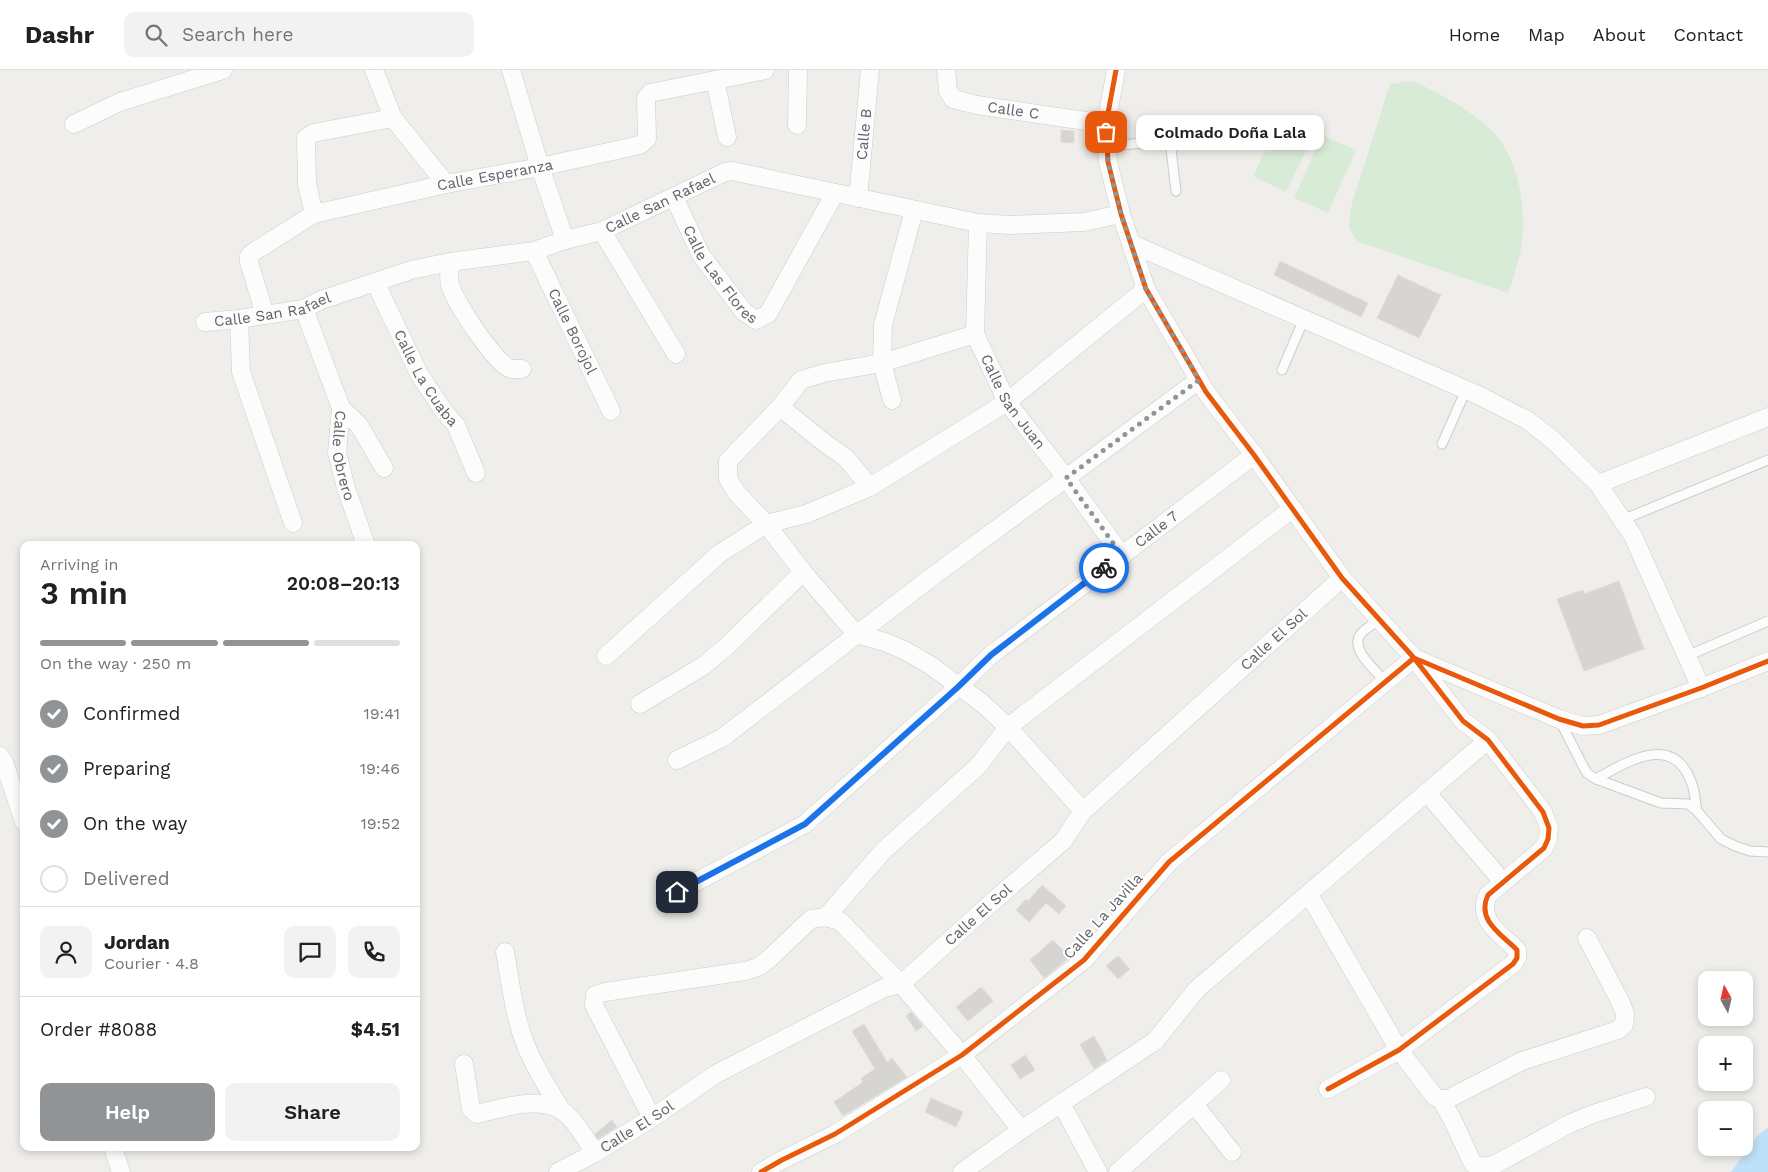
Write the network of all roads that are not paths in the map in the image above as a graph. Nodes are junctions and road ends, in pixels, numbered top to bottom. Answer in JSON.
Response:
{"nodes":[{"id":1,"x":224,"y":70,"type":"edge"},
{"id":2,"x":374,"y":70,"type":"edge"},
{"id":3,"x":511,"y":70,"type":"edge"},
{"id":4,"x":765,"y":70,"type":"edge"},
{"id":5,"x":798,"y":70,"type":"edge"},
{"id":6,"x":870,"y":70,"type":"edge"},
{"id":7,"x":946,"y":70,"type":"edge"},
{"id":8,"x":1116,"y":70,"type":"edge"},
{"id":9,"x":715,"y":80,"type":"junction"},
{"id":10,"x":393,"y":118,"type":"junction"},
{"id":11,"x":74,"y":124,"type":"dead end"},
{"id":12,"x":1106,"y":124,"type":"junction"},
{"id":13,"x":797,"y":125,"type":"dead end"},
{"id":14,"x":727,"y":137,"type":"dead end"},
{"id":15,"x":1107,"y":146,"type":"junction"},
{"id":16,"x":540,"y":167,"type":"junction"},
{"id":17,"x":446,"y":184,"type":"junction"},
{"id":18,"x":1176,"y":191,"type":"dead end"},
{"id":19,"x":835,"y":193,"type":"junction"},
{"id":20,"x":674,"y":197,"type":"junction"},
{"id":21,"x":858,"y":198,"type":"junction"},
{"id":22,"x":914,"y":210,"type":"junction"},
{"id":23,"x":314,"y":214,"type":"junction"},
{"id":24,"x":1121,"y":214,"type":"junction"},
{"id":25,"x":978,"y":223,"type":"junction"},
{"id":26,"x":602,"y":231,"type":"junction"},
{"id":27,"x":565,"y":240,"type":"junction"},
{"id":28,"x":1132,"y":244,"type":"junction"},
{"id":29,"x":534,"y":251,"type":"junction"},
{"id":30,"x":450,"y":262,"type":"junction"},
{"id":31,"x":375,"y":282,"type":"junction"},
{"id":32,"x":1146,"y":289,"type":"junction"},
{"id":33,"x":304,"y":309,"type":"junction"},
{"id":34,"x":265,"y":315,"type":"junction"},
{"id":35,"x":239,"y":319,"type":"junction"},
{"id":36,"x":1304,"y":319,"type":"junction"},
{"id":37,"x":205,"y":322,"type":"dead end"},
{"id":38,"x":975,"y":334,"type":"junction"},
{"id":39,"x":676,"y":354,"type":"dead end"},
{"id":40,"x":882,"y":363,"type":"junction"},
{"id":41,"x":522,"y":369,"type":"dead end"},
{"id":42,"x":1282,"y":370,"type":"dead end"},
{"id":43,"x":1199,"y":380,"type":"junction"},
{"id":44,"x":1466,"y":390,"type":"junction"},
{"id":45,"x":892,"y":400,"type":"dead end"},
{"id":46,"x":1007,"y":402,"type":"junction"},
{"id":47,"x":780,"y":407,"type":"junction"},
{"id":48,"x":341,"y":408,"type":"junction"},
{"id":49,"x":611,"y":411,"type":"dead end"},
{"id":50,"x":1768,"y":417,"type":"edge"},
{"id":51,"x":1442,"y":444,"type":"dead end"},
{"id":52,"x":1254,"y":455,"type":"junction"},
{"id":53,"x":1768,"y":460,"type":"edge"},
{"id":54,"x":384,"y":468,"type":"dead end"},
{"id":55,"x":476,"y":473,"type":"dead end"},
{"id":56,"x":1066,"y":478,"type":"junction"},
{"id":57,"x":1598,"y":484,"type":"junction"},
{"id":58,"x":870,"y":487,"type":"junction"},
{"id":59,"x":1292,"y":510,"type":"junction"},
{"id":60,"x":1622,"y":520,"type":"junction"},
{"id":61,"x":294,"y":524,"type":"dead end"},
{"id":62,"x":766,"y":524,"type":"junction"},
{"id":63,"x":365,"y":541,"type":"edge"},
{"id":64,"x":1121,"y":554,"type":"junction"},
{"id":65,"x":803,"y":572,"type":"junction"},
{"id":66,"x":1342,"y":578,"type":"junction"},
{"id":67,"x":1379,"y":619,"type":"junction"},
{"id":68,"x":1768,"y":621,"type":"edge"},
{"id":69,"x":856,"y":634,"type":"junction"},
{"id":70,"x":606,"y":656,"type":"dead end"},
{"id":71,"x":1687,"y":656,"type":"junction"},
{"id":72,"x":1414,"y":658,"type":"junction"},
{"id":73,"x":1768,"y":661,"type":"edge"},
{"id":74,"x":1386,"y":682,"type":"junction"},
{"id":75,"x":958,"y":687,"type":"junction"},
{"id":76,"x":1701,"y":688,"type":"junction"},
{"id":77,"x":640,"y":704,"type":"dead end"},
{"id":78,"x":1559,"y":719,"type":"junction"},
{"id":79,"x":1008,"y":727,"type":"junction"},
{"id":80,"x":1488,"y":740,"type":"junction"},
{"id":81,"x":677,"y":760,"type":"dead end"},
{"id":82,"x":1,"y":761,"type":"edge"},
{"id":83,"x":1596,"y":779,"type":"junction"},
{"id":84,"x":1427,"y":793,"type":"junction"},
{"id":85,"x":20,"y":811,"type":"edge"},
{"id":86,"x":1083,"y":811,"type":"junction"},
{"id":87,"x":1696,"y":811,"type":"junction"},
{"id":88,"x":1768,"y":852,"type":"edge"},
{"id":89,"x":1503,"y":882,"type":"junction"},
{"id":90,"x":677,"y":892,"type":"dead end"},
{"id":91,"x":1311,"y":893,"type":"junction"},
{"id":92,"x":826,"y":917,"type":"junction"},
{"id":93,"x":1587,"y":938,"type":"dead end"},
{"id":94,"x":505,"y":952,"type":"dead end"},
{"id":95,"x":901,"y":984,"type":"junction"},
{"id":96,"x":1399,"y":1050,"type":"junction"},
{"id":97,"x":962,"y":1055,"type":"junction"},
{"id":98,"x":464,"y":1064,"type":"dead end"},
{"id":99,"x":1221,"y":1080,"type":"dead end"},
{"id":100,"x":1328,"y":1089,"type":"dead end"},
{"id":101,"x":1646,"y":1097,"type":"dead end"},
{"id":102,"x":1441,"y":1099,"type":"junction"},
{"id":103,"x":1061,"y":1104,"type":"junction"},
{"id":104,"x":1194,"y":1104,"type":"junction"},
{"id":105,"x":561,"y":1110,"type":"junction"},
{"id":106,"x":652,"y":1118,"type":"junction"},
{"id":107,"x":1021,"y":1130,"type":"junction"},
{"id":108,"x":114,"y":1151,"type":"edge"},
{"id":109,"x":1232,"y":1152,"type":"dead end"},
{"id":110,"x":595,"y":1153,"type":"junction"},
{"id":111,"x":562,"y":1171,"type":"edge"},
{"id":112,"x":121,"y":1172,"type":"edge"},
{"id":113,"x":761,"y":1172,"type":"edge"},
{"id":114,"x":962,"y":1172,"type":"edge"},
{"id":115,"x":1098,"y":1172,"type":"edge"},
{"id":116,"x":1118,"y":1172,"type":"edge"}],
"edges":[{"from":1,"to":11,"type":"street"},
{"from":2,"to":10,"type":"street"},
{"from":3,"to":16,"type":"street"},
{"from":4,"to":9,"type":"street","name":"Calle Esperanza"},
{"from":5,"to":13,"type":"street"},
{"from":6,"to":21,"type":"street","name":"Calle B"},
{"from":7,"to":12,"type":"street","name":"Calle C"},
{"from":8,"to":12,"type":"street"},
{"from":9,"to":14,"type":"street"},
{"from":9,"to":16,"type":"street","name":"Calle Esperanza"},
{"from":10,"to":17,"type":"street"},
{"from":10,"to":23,"type":"street"},
{"from":12,"to":15,"type":"street"},
{"from":15,"to":18,"type":"lane"},
{"from":15,"to":24,"type":"street"},
{"from":16,"to":17,"type":"street","name":"Calle Esperanza"},
{"from":16,"to":27,"type":"street"},
{"from":17,"to":23,"type":"street","name":"Calle Esperanza"},
{"from":19,"to":20,"type":"street","name":"Calle San Rafael"},
{"from":19,"to":20,"type":"street","name":"Calle Las Flores"},
{"from":19,"to":21,"type":"street","name":"Calle San Rafael"},
{"from":20,"to":26,"type":"street","name":"Calle San Rafael"},
{"from":21,"to":22,"type":"street","name":"Calle San Rafael"},
{"from":22,"to":25,"type":"street","name":"Calle San Rafael"},
{"from":22,"to":40,"type":"street"},
{"from":23,"to":34,"type":"street","name":"Calle Esperanza"},
{"from":24,"to":25,"type":"street","name":"Calle San Rafael"},
{"from":24,"to":28,"type":"street"},
{"from":25,"to":38,"type":"street","name":"Calle San Juan"},
{"from":26,"to":27,"type":"street","name":"Calle San Rafael"},
{"from":26,"to":39,"type":"street"},
{"from":27,"to":29,"type":"street","name":"Calle San Rafael"},
{"from":28,"to":32,"type":"street"},
{"from":28,"to":36,"type":"street"},
{"from":29,"to":30,"type":"street","name":"Calle San Rafael"},
{"from":29,"to":49,"type":"street","name":"Calle Borojol"},
{"from":30,"to":31,"type":"street","name":"Calle San Rafael"},
{"from":30,"to":41,"type":"street"},
{"from":31,"to":33,"type":"street","name":"Calle San Rafael"},
{"from":31,"to":55,"type":"street","name":"Calle La Cuaba"},
{"from":32,"to":43,"type":"street"},
{"from":32,"to":46,"type":"street"},
{"from":33,"to":34,"type":"street","name":"Calle San Rafael"},
{"from":33,"to":48,"type":"street","name":"Calle Obrero"},
{"from":34,"to":35,"type":"street","name":"Calle San Rafael"},
{"from":35,"to":37,"type":"street","name":"Calle San Rafael"},
{"from":35,"to":61,"type":"street"},
{"from":36,"to":42,"type":"lane"},
{"from":36,"to":44,"type":"street"},
{"from":38,"to":40,"type":"street"},
{"from":38,"to":46,"type":"street","name":"Calle San Juan"},
{"from":40,"to":45,"type":"street"},
{"from":40,"to":47,"type":"street"},
{"from":43,"to":52,"type":"street"},
{"from":43,"to":56,"type":"street"},
{"from":44,"to":51,"type":"lane"},
{"from":44,"to":57,"type":"street"},
{"from":46,"to":56,"type":"street","name":"Calle San Juan"},
{"from":46,"to":58,"type":"street"},
{"from":47,"to":58,"type":"street"},
{"from":47,"to":62,"type":"street"},
{"from":48,"to":54,"type":"street"},
{"from":48,"to":63,"type":"street","name":"Calle Obrero"},
{"from":50,"to":57,"type":"street"},
{"from":52,"to":59,"type":"street"},
{"from":52,"to":64,"type":"street","name":"Calle 7"},
{"from":53,"to":60,"type":"lane"},
{"from":56,"to":64,"type":"street","name":"Calle San Juan"},
{"from":56,"to":69,"type":"street"},
{"from":57,"to":60,"type":"street"},
{"from":58,"to":62,"type":"street"},
{"from":59,"to":66,"type":"street"},
{"from":59,"to":79,"type":"street"},
{"from":60,"to":71,"type":"street"},
{"from":62,"to":65,"type":"street"},
{"from":62,"to":70,"type":"street"},
{"from":64,"to":75,"type":"street","name":"Calle 7"},
{"from":65,"to":69,"type":"street"},
{"from":65,"to":77,"type":"street"},
{"from":66,"to":67,"type":"street"},
{"from":66,"to":86,"type":"street","name":"Calle El Sol"},
{"from":67,"to":72,"type":"street"},
{"from":67,"to":74,"type":"lane"},
{"from":68,"to":71,"type":"lane"},
{"from":69,"to":75,"type":"street"},
{"from":69,"to":81,"type":"street"},
{"from":71,"to":76,"type":"street"},
{"from":72,"to":74,"type":"street","name":"Calle La Javilla"},
{"from":72,"to":78,"type":"street"},
{"from":72,"to":80,"type":"street"},
{"from":73,"to":76,"type":"street"},
{"from":74,"to":97,"type":"street","name":"Calle La Javilla"},
{"from":75,"to":79,"type":"street"},
{"from":75,"to":90,"type":"street","name":"Calle 7"},
{"from":76,"to":78,"type":"street"},
{"from":78,"to":83,"type":"lane"},
{"from":79,"to":86,"type":"street"},
{"from":79,"to":92,"type":"street"},
{"from":80,"to":84,"type":"street"},
{"from":80,"to":89,"type":"street"},
{"from":82,"to":85,"type":"street"},
{"from":83,"to":87,"type":"lane"},
{"from":83,"to":87,"type":"lane"},
{"from":84,"to":89,"type":"street"},
{"from":84,"to":91,"type":"street"},
{"from":86,"to":95,"type":"street","name":"Calle El Sol"},
{"from":87,"to":88,"type":"lane"},
{"from":89,"to":96,"type":"street"},
{"from":91,"to":96,"type":"street"},
{"from":91,"to":103,"type":"street"},
{"from":92,"to":95,"type":"street"},
{"from":92,"to":106,"type":"street"},
{"from":93,"to":102,"type":"street"},
{"from":94,"to":105,"type":"street"},
{"from":95,"to":97,"type":"street"},
{"from":95,"to":106,"type":"street","name":"Calle El Sol"},
{"from":96,"to":100,"type":"street"},
{"from":96,"to":102,"type":"street"},
{"from":97,"to":107,"type":"street"},
{"from":97,"to":113,"type":"street","name":"Calle La Javilla"},
{"from":98,"to":105,"type":"street"},
{"from":99,"to":104,"type":"street"},
{"from":101,"to":102,"type":"street"},
{"from":103,"to":107,"type":"street"},
{"from":103,"to":115,"type":"street"},
{"from":104,"to":109,"type":"street"},
{"from":104,"to":116,"type":"street"},
{"from":105,"to":110,"type":"street"},
{"from":106,"to":110,"type":"street","name":"Calle El Sol"},
{"from":107,"to":114,"type":"street"},
{"from":108,"to":112,"type":"street"},
{"from":110,"to":111,"type":"street","name":"Calle El Sol"}]}
